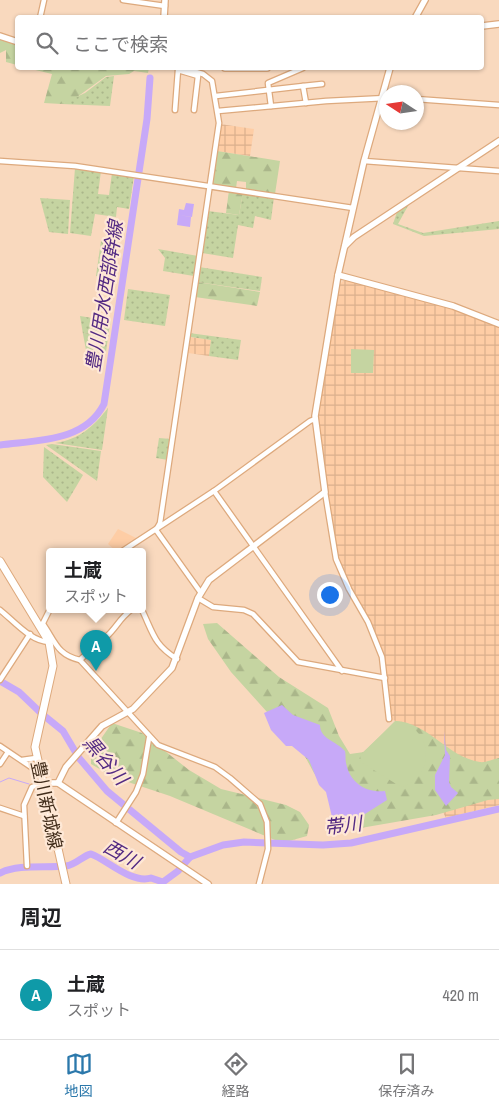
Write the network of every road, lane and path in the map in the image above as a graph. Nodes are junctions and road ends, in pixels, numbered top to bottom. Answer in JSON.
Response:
{"nodes":[{"id":1,"x":44,"y":0,"type":"edge"},
{"id":2,"x":123,"y":0,"type":"edge"},
{"id":3,"x":425,"y":0,"type":"edge"},
{"id":4,"x":165,"y":3,"type":"edge"},
{"id":5,"x":41,"y":15,"type":"edge"},
{"id":6,"x":417,"y":15,"type":"edge"},
{"id":7,"x":499,"y":24,"type":"edge"},
{"id":8,"x":484,"y":26,"type":"edge"},
{"id":9,"x":0,"y":36,"type":"edge"},
{"id":10,"x":15,"y":41,"type":"edge"},
{"id":11,"x":187,"y":70,"type":"edge"},
{"id":12,"x":298,"y":70,"type":"edge"},
{"id":13,"x":390,"y":70,"type":"edge"},
{"id":14,"x":322,"y":84,"type":"dead end"},
{"id":15,"x":387,"y":85,"type":"edge"},
{"id":16,"x":303,"y":86,"type":"junction"},
{"id":17,"x":269,"y":90,"type":"junction"},
{"id":18,"x":216,"y":96,"type":"junction"},
{"id":19,"x":379,"y":98,"type":"edge"},
{"id":20,"x":424,"y":100,"type":"edge"},
{"id":21,"x":306,"y":103,"type":"junction"},
{"id":22,"x":499,"y":105,"type":"edge"},
{"id":23,"x":271,"y":106,"type":"junction"},
{"id":24,"x":175,"y":110,"type":"dead end"},
{"id":25,"x":194,"y":110,"type":"dead end"},
{"id":26,"x":218,"y":111,"type":"junction"},
{"id":27,"x":379,"y":114,"type":"edge"},
{"id":28,"x":499,"y":141,"type":"edge"},
{"id":29,"x":0,"y":161,"type":"edge"},
{"id":30,"x":364,"y":161,"type":"junction"},
{"id":31,"x":458,"y":168,"type":"junction"},
{"id":32,"x":499,"y":170,"type":"edge"},
{"id":33,"x":210,"y":186,"type":"junction"},
{"id":34,"x":353,"y":208,"type":"junction"},
{"id":35,"x":345,"y":246,"type":"junction"},
{"id":36,"x":338,"y":275,"type":"junction"},
{"id":37,"x":499,"y":324,"type":"edge"},
{"id":38,"x":315,"y":419,"type":"junction"},
{"id":39,"x":214,"y":491,"type":"junction"},
{"id":40,"x":324,"y":492,"type":"junction"},
{"id":41,"x":156,"y":530,"type":"junction"},
{"id":42,"x":253,"y":544,"type":"junction"},
{"id":43,"x":127,"y":548,"type":"edge"},
{"id":44,"x":0,"y":561,"type":"edge"},
{"id":45,"x":199,"y":595,"type":"junction"},
{"id":46,"x":0,"y":610,"type":"edge"},
{"id":47,"x":48,"y":613,"type":"edge"},
{"id":48,"x":127,"y":613,"type":"edge"},
{"id":49,"x":143,"y":613,"type":"edge"},
{"id":50,"x":42,"y":625,"type":"junction"},
{"id":51,"x":30,"y":634,"type":"junction"},
{"id":52,"x":49,"y":642,"type":"junction"},
{"id":53,"x":177,"y":659,"type":"junction"},
{"id":54,"x":80,"y":660,"type":"junction"},
{"id":55,"x":342,"y":671,"type":"junction"},
{"id":56,"x":385,"y":678,"type":"junction"},
{"id":57,"x":0,"y":680,"type":"edge"},
{"id":58,"x":128,"y":713,"type":"junction"},
{"id":59,"x":389,"y":718,"type":"dead end"},
{"id":60,"x":149,"y":738,"type":"junction"},
{"id":61,"x":0,"y":746,"type":"edge"},
{"id":62,"x":8,"y":752,"type":"junction"},
{"id":63,"x":36,"y":758,"type":"junction"},
{"id":64,"x":22,"y":760,"type":"junction"},
{"id":65,"x":0,"y":764,"type":"edge"},
{"id":66,"x":34,"y":769,"type":"dead end"},
{"id":67,"x":58,"y":783,"type":"junction"},
{"id":68,"x":43,"y":784,"type":"junction"},
{"id":69,"x":0,"y":808,"type":"edge"},
{"id":70,"x":24,"y":816,"type":"junction"},
{"id":71,"x":116,"y":823,"type":"junction"},
{"id":72,"x":26,"y":866,"type":"dead end"},
{"id":73,"x":66,"y":884,"type":"edge"},
{"id":74,"x":208,"y":884,"type":"edge"},
{"id":75,"x":259,"y":884,"type":"edge"}],
"edges":[{"from":1,"to":5,"type":"street"},
{"from":2,"to":4,"type":"street"},
{"from":3,"to":6,"type":"street"},
{"from":7,"to":8,"type":"street"},
{"from":9,"to":10,"type":"street"},
{"from":11,"to":18,"type":"street"},
{"from":12,"to":17,"type":"street"},
{"from":13,"to":15,"type":"street"},
{"from":14,"to":16,"type":"street"},
{"from":16,"to":17,"type":"street"},
{"from":16,"to":21,"type":"street"},
{"from":17,"to":18,"type":"street"},
{"from":17,"to":23,"type":"street"},
{"from":18,"to":26,"type":"street"},
{"from":19,"to":21,"type":"street"},
{"from":20,"to":22,"type":"street"},
{"from":21,"to":23,"type":"street"},
{"from":23,"to":26,"type":"street"},
{"from":24,"to":25,"type":"street"},
{"from":26,"to":33,"type":"street"},
{"from":27,"to":30,"type":"street"},
{"from":28,"to":31,"type":"street"},
{"from":29,"to":33,"type":"street"},
{"from":30,"to":31,"type":"street"},
{"from":30,"to":34,"type":"street"},
{"from":31,"to":32,"type":"street"},
{"from":31,"to":35,"type":"street"},
{"from":33,"to":34,"type":"street"},
{"from":33,"to":41,"type":"street"},
{"from":34,"to":35,"type":"street"},
{"from":35,"to":36,"type":"street"},
{"from":36,"to":37,"type":"street"},
{"from":36,"to":38,"type":"street"},
{"from":38,"to":39,"type":"street"},
{"from":38,"to":40,"type":"street"},
{"from":39,"to":41,"type":"street"},
{"from":39,"to":42,"type":"street"},
{"from":40,"to":42,"type":"street"},
{"from":40,"to":56,"type":"street"},
{"from":41,"to":43,"type":"street"},
{"from":41,"to":45,"type":"street"},
{"from":42,"to":45,"type":"street"},
{"from":42,"to":55,"type":"street"},
{"from":44,"to":50,"type":"main road","name":"豊川新城線"},
{"from":45,"to":53,"type":"street"},
{"from":45,"to":55,"type":"street"},
{"from":46,"to":51,"type":"street"},
{"from":47,"to":50,"type":"street"},
{"from":48,"to":54,"type":"street"},
{"from":49,"to":53,"type":"street"},
{"from":50,"to":52,"type":"main road","name":"豊川新城線"},
{"from":50,"to":54,"type":"street"},
{"from":51,"to":52,"type":"street"},
{"from":51,"to":57,"type":"street"},
{"from":52,"to":63,"type":"main road","name":"豊川新城線"},
{"from":53,"to":58,"type":"street"},
{"from":54,"to":58,"type":"street"},
{"from":55,"to":56,"type":"street"},
{"from":56,"to":59,"type":"street"},
{"from":58,"to":60,"type":"street"},
{"from":58,"to":67,"type":"street"},
{"from":60,"to":71,"type":"street"},
{"from":60,"to":75,"type":"street"},
{"from":61,"to":62,"type":"street"},
{"from":62,"to":64,"type":"street"},
{"from":62,"to":65,"type":"street"},
{"from":63,"to":64,"type":"street"},
{"from":63,"to":68,"type":"main road","name":"豊川新城線"},
{"from":64,"to":66,"type":"street"},
{"from":67,"to":68,"type":"street"},
{"from":67,"to":71,"type":"street"},
{"from":68,"to":70,"type":"street"},
{"from":68,"to":73,"type":"main road","name":"豊川新城線"},
{"from":69,"to":70,"type":"street"},
{"from":70,"to":72,"type":"street"},
{"from":71,"to":74,"type":"street"}]}
